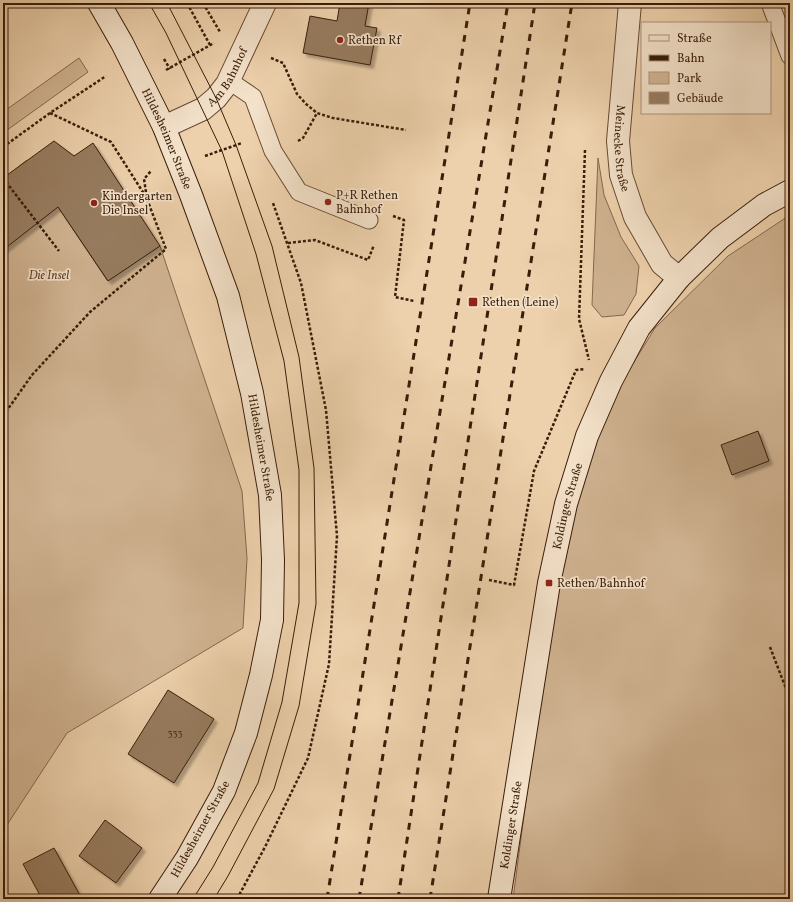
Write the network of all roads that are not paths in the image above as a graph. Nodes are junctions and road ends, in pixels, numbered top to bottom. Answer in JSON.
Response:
{"nodes":[{"id":1,"x":99,"y":3,"type":"edge"},
{"id":2,"x":265,"y":3,"type":"edge"},
{"id":3,"x":770,"y":3,"type":"edge"},
{"id":4,"x":634,"y":6,"type":"edge"},
{"id":5,"x":790,"y":56,"type":"edge"},
{"id":6,"x":228,"y":80,"type":"junction"},
{"id":7,"x":164,"y":127,"type":"junction"},
{"id":8,"x":790,"y":191,"type":"edge"},
{"id":9,"x":369,"y":220,"type":"dead end"},
{"id":10,"x":679,"y":278,"type":"junction"},
{"id":11,"x":160,"y":899,"type":"edge"},
{"id":12,"x":499,"y":899,"type":"edge"}],
"edges":[{"from":1,"to":7,"type":"street","name":"Hildesheimer Straße"},
{"from":2,"to":6,"type":"street","name":"Am Bahnhof"},
{"from":3,"to":5,"type":"lane"},
{"from":4,"to":10,"type":"street","name":"Meinecke Straße"},
{"from":6,"to":7,"type":"street","name":"Am Bahnhof"},
{"from":6,"to":9,"type":"lane"},
{"from":7,"to":11,"type":"street","name":"Hildesheimer Straße"},
{"from":8,"to":10,"type":"street","name":"Koldinger Straße"},
{"from":10,"to":12,"type":"street","name":"Koldinger Straße"}]}
